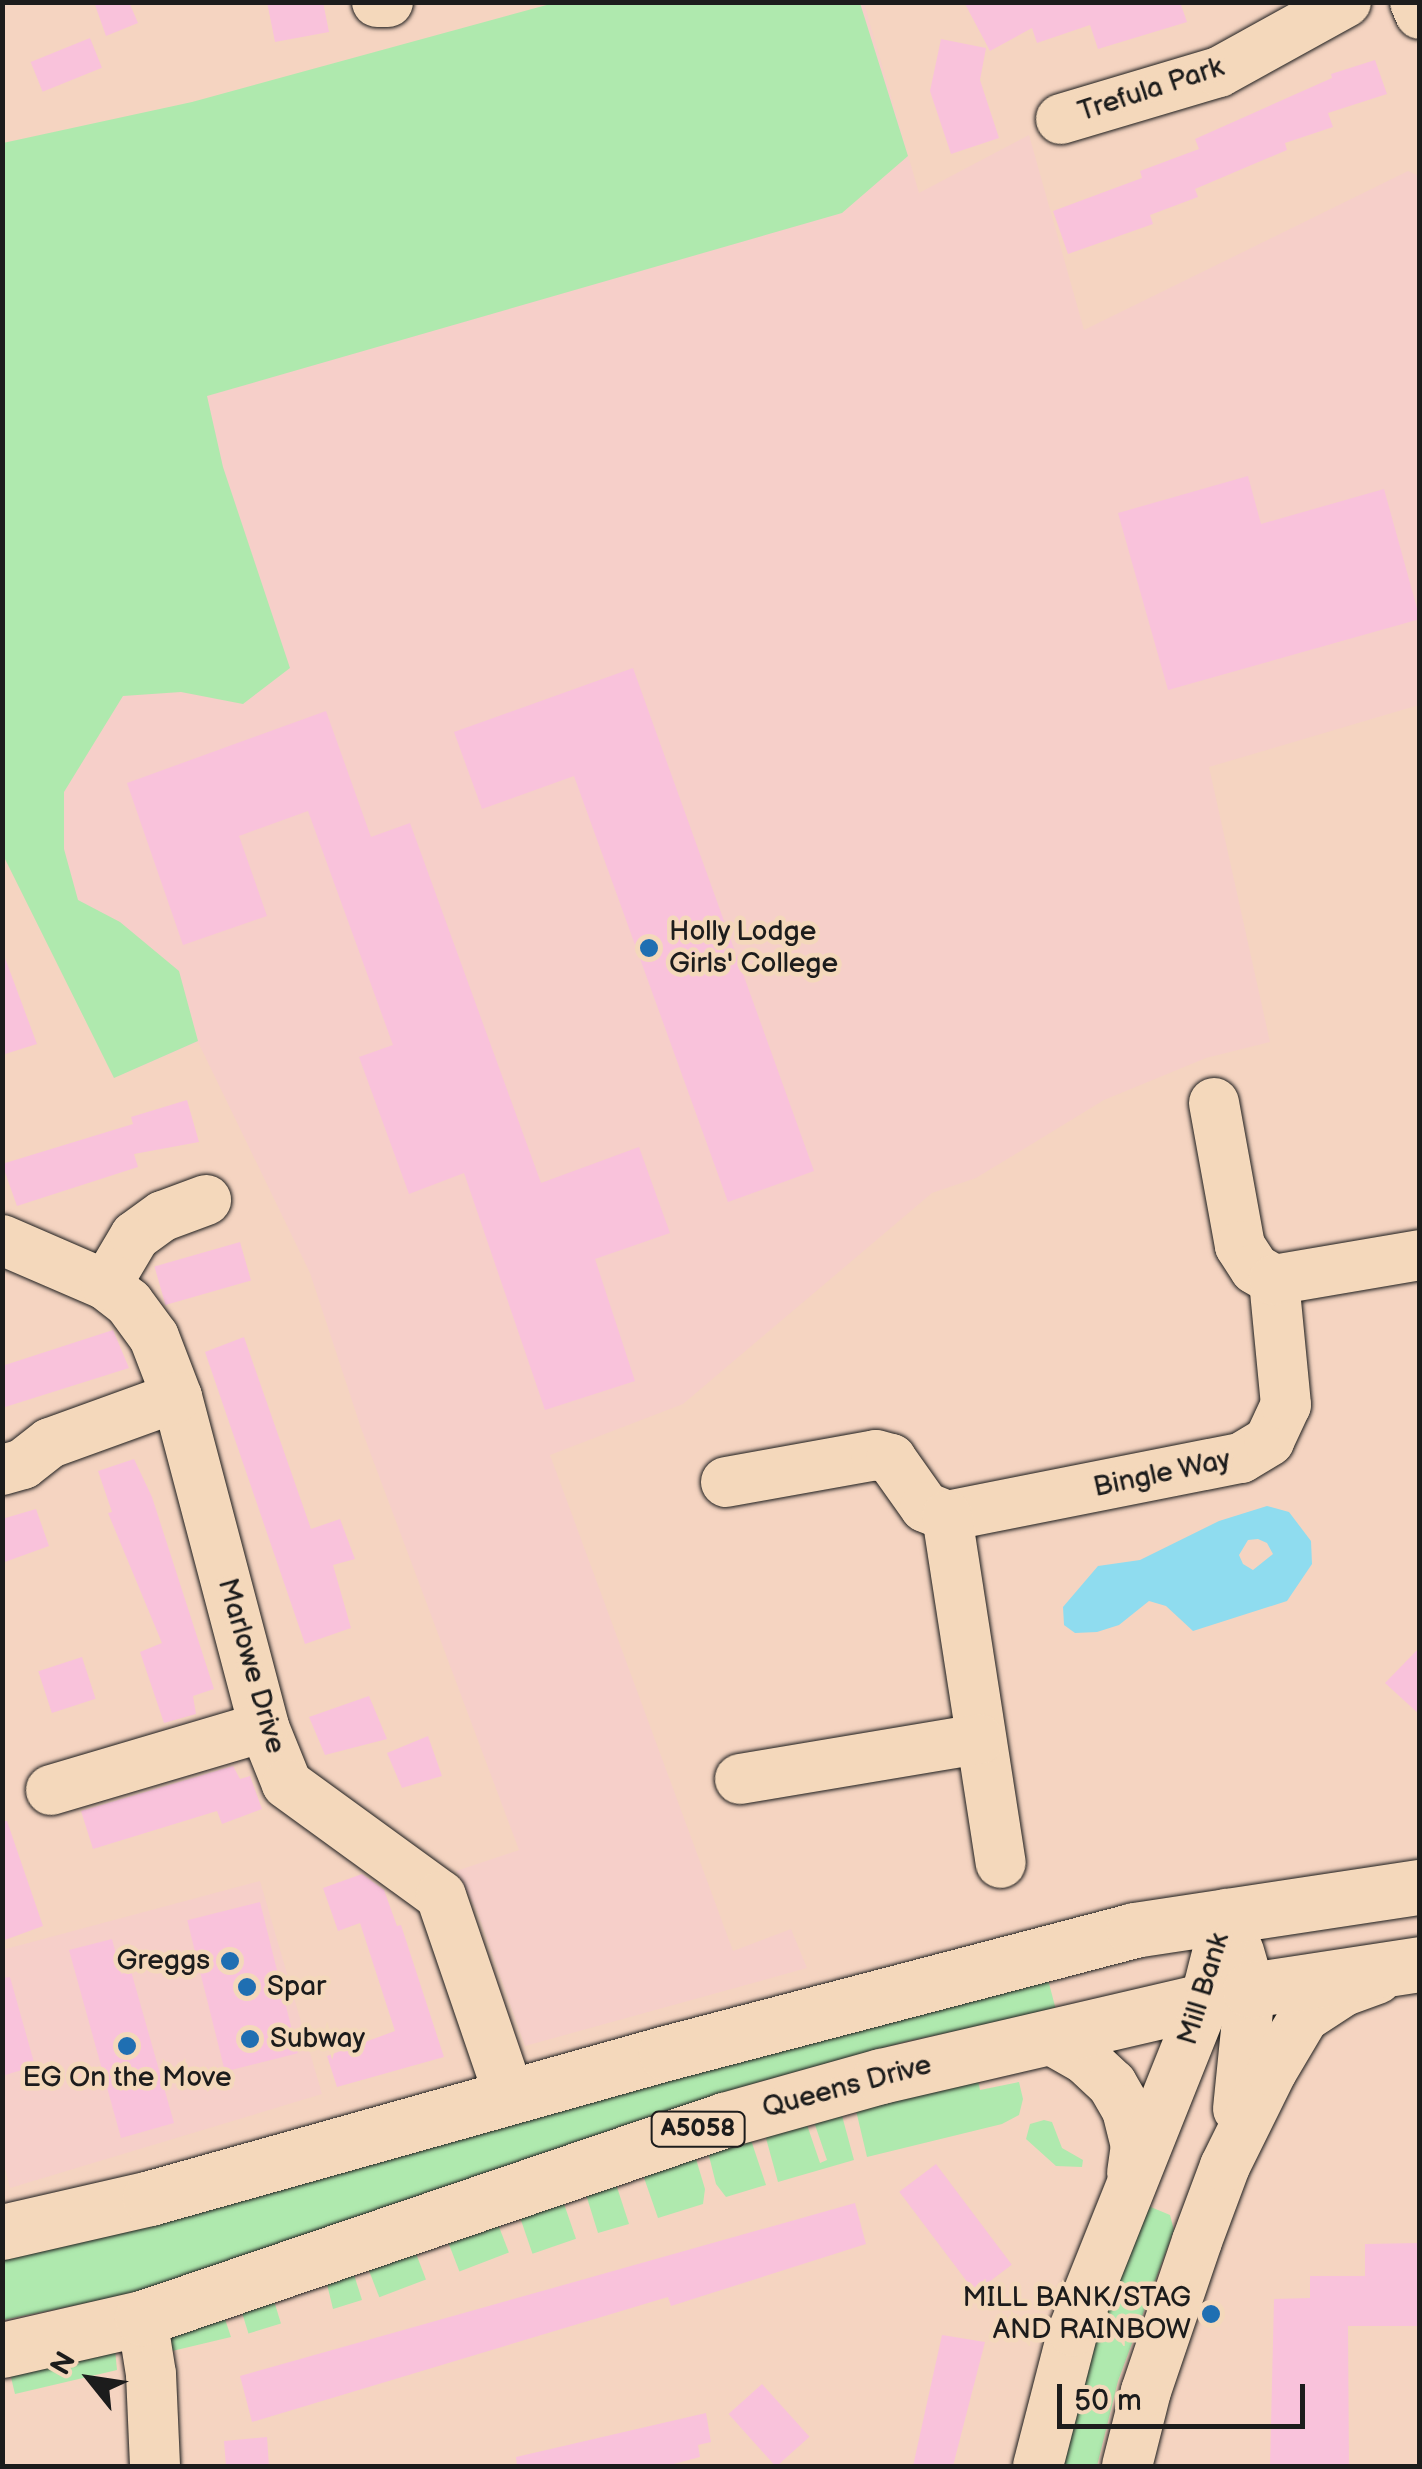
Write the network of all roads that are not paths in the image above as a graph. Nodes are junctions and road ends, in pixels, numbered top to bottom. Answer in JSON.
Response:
{"nodes":[{"id":1,"x":377,"y":2,"type":"edge"},
{"id":2,"x":388,"y":2,"type":"edge"},
{"id":3,"x":1346,"y":2,"type":"edge"},
{"id":4,"x":1415,"y":2,"type":"edge"},
{"id":5,"x":1420,"y":14,"type":"edge"},
{"id":6,"x":1061,"y":118,"type":"dead end"},
{"id":7,"x":1214,"y":1104,"type":"dead end"},
{"id":8,"x":206,"y":1200,"type":"dead end"},
{"id":9,"x":2,"y":1240,"type":"edge"},
{"id":10,"x":1420,"y":1255,"type":"edge"},
{"id":11,"x":1274,"y":1280,"type":"junction"},
{"id":12,"x":106,"y":1284,"type":"junction"},
{"id":13,"x":177,"y":1398,"type":"junction"},
{"id":14,"x":2,"y":1470,"type":"edge"},
{"id":15,"x":726,"y":1482,"type":"dead end"},
{"id":16,"x":948,"y":1516,"type":"junction"},
{"id":17,"x":264,"y":1727,"type":"junction"},
{"id":18,"x":980,"y":1740,"type":"junction"},
{"id":19,"x":740,"y":1778,"type":"dead end"},
{"id":20,"x":51,"y":1790,"type":"dead end"},
{"id":21,"x":1001,"y":1864,"type":"dead end"},
{"id":22,"x":1420,"y":1888,"type":"edge"},
{"id":23,"x":1227,"y":1914,"type":"junction"},
{"id":24,"x":1415,"y":1965,"type":"edge"},
{"id":25,"x":1228,"y":1995,"type":"junction"},
{"id":26,"x":1048,"y":2038,"type":"junction"},
{"id":27,"x":510,"y":2098,"type":"junction"},
{"id":28,"x":1225,"y":2166,"type":"junction"},
{"id":29,"x":1130,"y":2192,"type":"junction"},
{"id":30,"x":2,"y":2232,"type":"edge"},
{"id":31,"x":142,"y":2318,"type":"junction"},
{"id":32,"x":2,"y":2350,"type":"edge"},
{"id":33,"x":155,"y":2466,"type":"edge"},
{"id":34,"x":1038,"y":2466,"type":"edge"},
{"id":35,"x":1127,"y":2466,"type":"edge"}],
"edges":[{"from":1,"to":2,"type":"street"},
{"from":3,"to":6,"type":"street","name":"Trefula Park"},
{"from":4,"to":5,"type":"street"},
{"from":7,"to":11,"type":"street"},
{"from":8,"to":12,"type":"street"},
{"from":9,"to":12,"type":"street","name":"Marlowe Drive"},
{"from":10,"to":11,"type":"street"},
{"from":11,"to":16,"type":"street","name":"Bingle Way"},
{"from":12,"to":13,"type":"street","name":"Marlowe Drive"},
{"from":13,"to":14,"type":"street"},
{"from":13,"to":17,"type":"street","name":"Marlowe Drive"},
{"from":15,"to":16,"type":"street"},
{"from":16,"to":18,"type":"street"},
{"from":17,"to":20,"type":"street"},
{"from":17,"to":27,"type":"street","name":"Marlowe Drive"},
{"from":18,"to":19,"type":"street"},
{"from":18,"to":21,"type":"street"},
{"from":22,"to":23,"type":"highway"},
{"from":23,"to":25,"type":"street","name":"Mill Bank"},
{"from":23,"to":27,"type":"highway"},
{"from":24,"to":25,"type":"highway","name":"Queens Drive","number":"A5058"},
{"from":24,"to":28,"type":"street","name":"Mill Bank"},
{"from":25,"to":26,"type":"highway","name":"Queens Drive","number":"A5058"},
{"from":25,"to":28,"type":"street","name":"Mill Bank"},
{"from":25,"to":29,"type":"street","name":"Mill Bank"},
{"from":26,"to":29,"type":"street","name":"Mill Bank"},
{"from":26,"to":31,"type":"highway","name":"Queens Drive","number":"A5058"},
{"from":27,"to":30,"type":"highway"},
{"from":28,"to":35,"type":"street","name":"Mill Bank"},
{"from":29,"to":34,"type":"street","name":"Mill Bank"},
{"from":31,"to":32,"type":"highway","name":"Queens Drive","number":"A5058"},
{"from":31,"to":33,"type":"street"}]}
